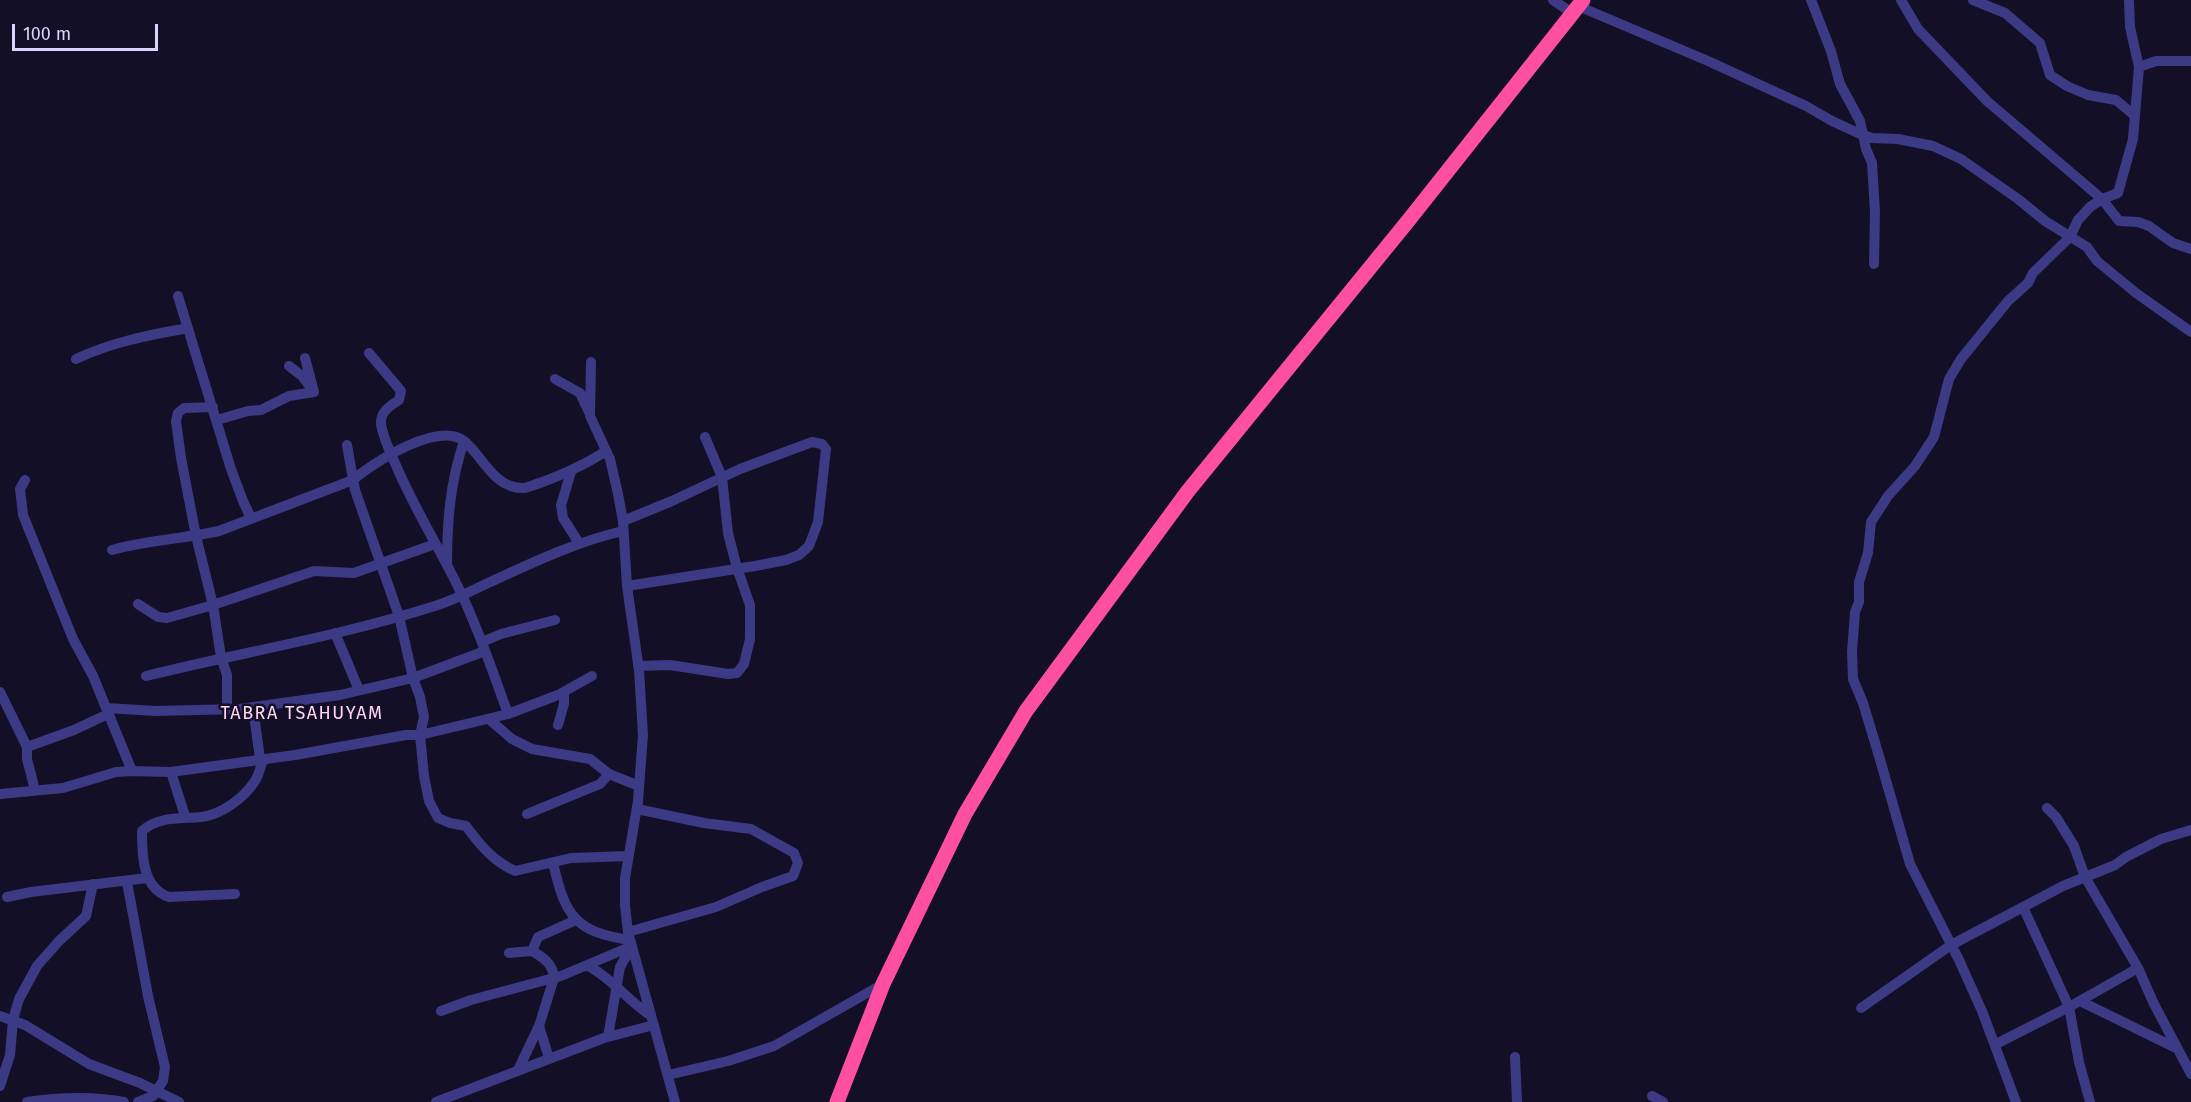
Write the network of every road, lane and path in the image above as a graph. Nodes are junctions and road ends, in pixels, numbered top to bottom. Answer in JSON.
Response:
{"nodes":[{"id":1,"x":1553,"y":0,"type":"edge"},
{"id":2,"x":1811,"y":0,"type":"edge"},
{"id":3,"x":1901,"y":0,"type":"edge"},
{"id":4,"x":1973,"y":0,"type":"edge"},
{"id":5,"x":2129,"y":0,"type":"edge"},
{"id":6,"x":1578,"y":6,"type":"edge"},
{"id":7,"x":2191,"y":61,"type":"edge"},
{"id":8,"x":2139,"y":67,"type":"junction"},
{"id":9,"x":2136,"y":116,"type":"junction"},
{"id":10,"x":1862,"y":134,"type":"junction"},
{"id":11,"x":2102,"y":199,"type":"junction"},
{"id":12,"x":2070,"y":237,"type":"junction"},
{"id":13,"x":2191,"y":249,"type":"edge"},
{"id":14,"x":1874,"y":264,"type":"dead end"},
{"id":15,"x":178,"y":296,"type":"dead end"},
{"id":16,"x":188,"y":328,"type":"junction"},
{"id":17,"x":2191,"y":332,"type":"edge"},
{"id":18,"x":369,"y":353,"type":"dead end"},
{"id":19,"x":305,"y":358,"type":"dead end"},
{"id":20,"x":76,"y":359,"type":"dead end"},
{"id":21,"x":591,"y":362,"type":"dead end"},
{"id":22,"x":289,"y":366,"type":"dead end"},
{"id":23,"x":555,"y":379,"type":"dead end"},
{"id":24,"x":314,"y":392,"type":"junction"},
{"id":25,"x":213,"y":407,"type":"junction"},
{"id":26,"x":590,"y":416,"type":"junction"},
{"id":27,"x":217,"y":420,"type":"junction"},
{"id":28,"x":705,"y":438,"type":"dead end"},
{"id":29,"x":464,"y":441,"type":"junction"},
{"id":30,"x":347,"y":445,"type":"dead end"},
{"id":31,"x":606,"y":451,"type":"junction"},
{"id":32,"x":391,"y":455,"type":"junction"},
{"id":33,"x":571,"y":472,"type":"junction"},
{"id":34,"x":722,"y":477,"type":"junction"},
{"id":35,"x":24,"y":480,"type":"dead end"},
{"id":36,"x":353,"y":480,"type":"junction"},
{"id":37,"x":251,"y":519,"type":"junction"},
{"id":38,"x":623,"y":526,"type":"junction"},
{"id":39,"x":196,"y":536,"type":"junction"},
{"id":40,"x":579,"y":543,"type":"junction"},
{"id":41,"x":435,"y":544,"type":"junction"},
{"id":42,"x":112,"y":550,"type":"dead end"},
{"id":43,"x":447,"y":565,"type":"junction"},
{"id":44,"x":380,"y":566,"type":"junction"},
{"id":45,"x":737,"y":568,"type":"junction"},
{"id":46,"x":627,"y":586,"type":"junction"},
{"id":47,"x":462,"y":597,"type":"junction"},
{"id":48,"x":138,"y":604,"type":"dead end"},
{"id":49,"x":213,"y":605,"type":"junction"},
{"id":50,"x":399,"y":616,"type":"junction"},
{"id":51,"x":555,"y":620,"type":"dead end"},
{"id":52,"x":335,"y":633,"type":"junction"},
{"id":53,"x":483,"y":646,"type":"junction"},
{"id":54,"x":222,"y":660,"type":"junction"},
{"id":55,"x":639,"y":666,"type":"junction"},
{"id":56,"x":146,"y":676,"type":"dead end"},
{"id":57,"x":592,"y":676,"type":"dead end"},
{"id":58,"x":413,"y":678,"type":"junction"},
{"id":59,"x":359,"y":690,"type":"junction"},
{"id":60,"x":0,"y":692,"type":"edge"},
{"id":61,"x":564,"y":692,"type":"junction"},
{"id":62,"x":253,"y":706,"type":"junction"},
{"id":63,"x":227,"y":710,"type":"junction"},
{"id":64,"x":107,"y":711,"type":"junction"},
{"id":65,"x":508,"y":714,"type":"junction"},
{"id":66,"x":490,"y":720,"type":"junction"},
{"id":67,"x":558,"y":725,"type":"dead end"},
{"id":68,"x":420,"y":735,"type":"junction"},
{"id":69,"x":27,"y":747,"type":"junction"},
{"id":70,"x":261,"y":759,"type":"junction"},
{"id":71,"x":132,"y":771,"type":"junction"},
{"id":72,"x":171,"y":772,"type":"junction"},
{"id":73,"x":609,"y":774,"type":"junction"},
{"id":74,"x":639,"y":786,"type":"junction"},
{"id":75,"x":36,"y":790,"type":"junction"},
{"id":76,"x":0,"y":794,"type":"edge"},
{"id":77,"x":2047,"y":808,"type":"dead end"},
{"id":78,"x":637,"y":809,"type":"junction"},
{"id":79,"x":526,"y":814,"type":"dead end"},
{"id":80,"x":185,"y":816,"type":"junction"},
{"id":81,"x":2191,"y":830,"type":"edge"},
{"id":82,"x":629,"y":856,"type":"junction"},
{"id":83,"x":553,"y":863,"type":"junction"},
{"id":84,"x":2085,"y":877,"type":"junction"},
{"id":85,"x":147,"y":878,"type":"junction"},
{"id":86,"x":127,"y":882,"type":"junction"},
{"id":87,"x":93,"y":884,"type":"junction"},
{"id":88,"x":235,"y":894,"type":"dead end"},
{"id":89,"x":7,"y":897,"type":"dead end"},
{"id":90,"x":2023,"y":907,"type":"junction"},
{"id":91,"x":576,"y":920,"type":"junction"},
{"id":92,"x":630,"y":939,"type":"junction"},
{"id":93,"x":1951,"y":945,"type":"junction"},
{"id":94,"x":532,"y":951,"type":"junction"},
{"id":95,"x":508,"y":953,"type":"dead end"},
{"id":96,"x":588,"y":966,"type":"junction"},
{"id":97,"x":2139,"y":968,"type":"junction"},
{"id":98,"x":554,"y":978,"type":"junction"},
{"id":99,"x":883,"y":984,"type":"junction"},
{"id":100,"x":617,"y":986,"type":"junction"},
{"id":101,"x":2080,"y":1001,"type":"junction"},
{"id":102,"x":1862,"y":1008,"type":"dead end"},
{"id":103,"x":2069,"y":1008,"type":"junction"},
{"id":104,"x":441,"y":1011,"type":"dead end"},
{"id":105,"x":0,"y":1016,"type":"edge"},
{"id":106,"x":13,"y":1020,"type":"junction"},
{"id":107,"x":652,"y":1020,"type":"junction"},
{"id":108,"x":539,"y":1026,"type":"junction"},
{"id":109,"x":608,"y":1037,"type":"junction"},
{"id":110,"x":1996,"y":1044,"type":"junction"},
{"id":111,"x":2176,"y":1048,"type":"junction"},
{"id":112,"x":549,"y":1058,"type":"junction"},
{"id":113,"x":1515,"y":1058,"type":"dead end"},
{"id":114,"x":518,"y":1070,"type":"junction"},
{"id":115,"x":668,"y":1074,"type":"junction"},
{"id":116,"x":2191,"y":1074,"type":"edge"},
{"id":117,"x":0,"y":1086,"type":"edge"},
{"id":118,"x":156,"y":1091,"type":"junction"},
{"id":119,"x":1652,"y":1096,"type":"dead end"},
{"id":120,"x":27,"y":1102,"type":"edge"},
{"id":121,"x":124,"y":1102,"type":"edge"},
{"id":122,"x":138,"y":1102,"type":"edge"},
{"id":123,"x":179,"y":1102,"type":"edge"},
{"id":124,"x":436,"y":1102,"type":"edge"},
{"id":125,"x":675,"y":1102,"type":"edge"},
{"id":126,"x":837,"y":1102,"type":"edge"},
{"id":127,"x":1517,"y":1102,"type":"edge"},
{"id":128,"x":1663,"y":1102,"type":"edge"},
{"id":129,"x":2016,"y":1102,"type":"edge"},
{"id":130,"x":2090,"y":1102,"type":"edge"}],
"edges":[{"from":1,"to":6,"type":"street"},
{"from":2,"to":10,"type":"street"},
{"from":3,"to":11,"type":"street"},
{"from":4,"to":9,"type":"street"},
{"from":5,"to":8,"type":"street"},
{"from":6,"to":10,"type":"street"},
{"from":6,"to":99,"type":"highway"},
{"from":7,"to":8,"type":"street"},
{"from":8,"to":9,"type":"street"},
{"from":9,"to":11,"type":"street"},
{"from":10,"to":12,"type":"street"},
{"from":10,"to":14,"type":"street"},
{"from":11,"to":12,"type":"street"},
{"from":11,"to":13,"type":"street"},
{"from":12,"to":17,"type":"street"},
{"from":12,"to":93,"type":"street"},
{"from":15,"to":16,"type":"street"},
{"from":16,"to":20,"type":"street"},
{"from":16,"to":25,"type":"street"},
{"from":18,"to":32,"type":"street"},
{"from":19,"to":24,"type":"street"},
{"from":21,"to":26,"type":"street"},
{"from":22,"to":24,"type":"street"},
{"from":23,"to":26,"type":"street"},
{"from":24,"to":27,"type":"street"},
{"from":25,"to":27,"type":"street"},
{"from":25,"to":39,"type":"street"},
{"from":26,"to":31,"type":"street"},
{"from":27,"to":37,"type":"street"},
{"from":28,"to":34,"type":"street"},
{"from":29,"to":32,"type":"street"},
{"from":29,"to":33,"type":"street"},
{"from":29,"to":43,"type":"street"},
{"from":30,"to":36,"type":"street"},
{"from":31,"to":33,"type":"street"},
{"from":31,"to":38,"type":"street"},
{"from":32,"to":36,"type":"street"},
{"from":32,"to":41,"type":"street"},
{"from":33,"to":40,"type":"street"},
{"from":34,"to":38,"type":"street"},
{"from":34,"to":45,"type":"street"},
{"from":34,"to":45,"type":"street"},
{"from":35,"to":64,"type":"street"},
{"from":36,"to":37,"type":"street"},
{"from":36,"to":44,"type":"street"},
{"from":37,"to":39,"type":"street"},
{"from":38,"to":40,"type":"street"},
{"from":38,"to":46,"type":"street"},
{"from":39,"to":42,"type":"street"},
{"from":39,"to":49,"type":"street"},
{"from":40,"to":47,"type":"street"},
{"from":41,"to":43,"type":"street"},
{"from":41,"to":44,"type":"street"},
{"from":43,"to":47,"type":"street"},
{"from":44,"to":49,"type":"street"},
{"from":44,"to":50,"type":"street"},
{"from":45,"to":46,"type":"street"},
{"from":45,"to":55,"type":"street"},
{"from":46,"to":55,"type":"street"},
{"from":47,"to":50,"type":"street"},
{"from":47,"to":53,"type":"street"},
{"from":48,"to":49,"type":"street"},
{"from":49,"to":54,"type":"street"},
{"from":50,"to":52,"type":"street"},
{"from":50,"to":58,"type":"street"},
{"from":51,"to":53,"type":"street"},
{"from":52,"to":54,"type":"street"},
{"from":52,"to":59,"type":"street"},
{"from":53,"to":58,"type":"street"},
{"from":53,"to":65,"type":"street"},
{"from":54,"to":56,"type":"street"},
{"from":54,"to":63,"type":"street"},
{"from":55,"to":74,"type":"street"},
{"from":57,"to":61,"type":"street"},
{"from":58,"to":59,"type":"street"},
{"from":58,"to":68,"type":"street"},
{"from":59,"to":62,"type":"street"},
{"from":60,"to":69,"type":"street"},
{"from":61,"to":65,"type":"street"},
{"from":61,"to":67,"type":"street"},
{"from":62,"to":63,"type":"street"},
{"from":62,"to":70,"type":"street"},
{"from":63,"to":64,"type":"street"},
{"from":64,"to":69,"type":"street"},
{"from":64,"to":71,"type":"street"},
{"from":65,"to":66,"type":"street"},
{"from":66,"to":68,"type":"street"},
{"from":66,"to":73,"type":"street"},
{"from":68,"to":70,"type":"street"},
{"from":68,"to":83,"type":"street"},
{"from":69,"to":75,"type":"street"},
{"from":70,"to":72,"type":"street"},
{"from":70,"to":80,"type":"street"},
{"from":71,"to":72,"type":"street"},
{"from":71,"to":75,"type":"street"},
{"from":72,"to":80,"type":"street"},
{"from":73,"to":74,"type":"street"},
{"from":73,"to":79,"type":"street"},
{"from":74,"to":78,"type":"street"},
{"from":75,"to":76,"type":"street"},
{"from":77,"to":84,"type":"street"},
{"from":78,"to":82,"type":"street"},
{"from":78,"to":92,"type":"street"},
{"from":80,"to":85,"type":"street"},
{"from":81,"to":84,"type":"street"},
{"from":82,"to":83,"type":"street"},
{"from":82,"to":92,"type":"street"},
{"from":83,"to":91,"type":"street"},
{"from":84,"to":90,"type":"street"},
{"from":84,"to":97,"type":"street"},
{"from":85,"to":86,"type":"street"},
{"from":85,"to":88,"type":"street"},
{"from":86,"to":87,"type":"street"},
{"from":86,"to":118,"type":"street"},
{"from":87,"to":89,"type":"street"},
{"from":87,"to":106,"type":"street"},
{"from":90,"to":93,"type":"street"},
{"from":90,"to":103,"type":"street"},
{"from":91,"to":92,"type":"street"},
{"from":91,"to":94,"type":"street"},
{"from":92,"to":96,"type":"street"},
{"from":92,"to":100,"type":"street"},
{"from":92,"to":107,"type":"street"},
{"from":93,"to":102,"type":"street"},
{"from":93,"to":110,"type":"street"},
{"from":94,"to":95,"type":"street"},
{"from":94,"to":98,"type":"street"},
{"from":96,"to":98,"type":"street"},
{"from":96,"to":100,"type":"street"},
{"from":97,"to":101,"type":"street"},
{"from":97,"to":111,"type":"street"},
{"from":98,"to":104,"type":"street"},
{"from":98,"to":108,"type":"street"},
{"from":99,"to":115,"type":"street"},
{"from":99,"to":126,"type":"highway"},
{"from":100,"to":107,"type":"street"},
{"from":100,"to":109,"type":"street"},
{"from":101,"to":103,"type":"street"},
{"from":101,"to":111,"type":"street"},
{"from":103,"to":110,"type":"street"},
{"from":103,"to":130,"type":"street"},
{"from":105,"to":106,"type":"street"},
{"from":106,"to":117,"type":"street"},
{"from":106,"to":118,"type":"street"},
{"from":107,"to":109,"type":"street"},
{"from":107,"to":115,"type":"street"},
{"from":108,"to":112,"type":"street"},
{"from":108,"to":114,"type":"street"},
{"from":109,"to":112,"type":"street"},
{"from":110,"to":129,"type":"street"},
{"from":111,"to":116,"type":"street"},
{"from":112,"to":114,"type":"street"},
{"from":113,"to":127,"type":"street"},
{"from":114,"to":124,"type":"street"},
{"from":115,"to":125,"type":"street"},
{"from":118,"to":122,"type":"street"},
{"from":118,"to":123,"type":"street"},
{"from":119,"to":128,"type":"street"},
{"from":120,"to":121,"type":"street"}]}
